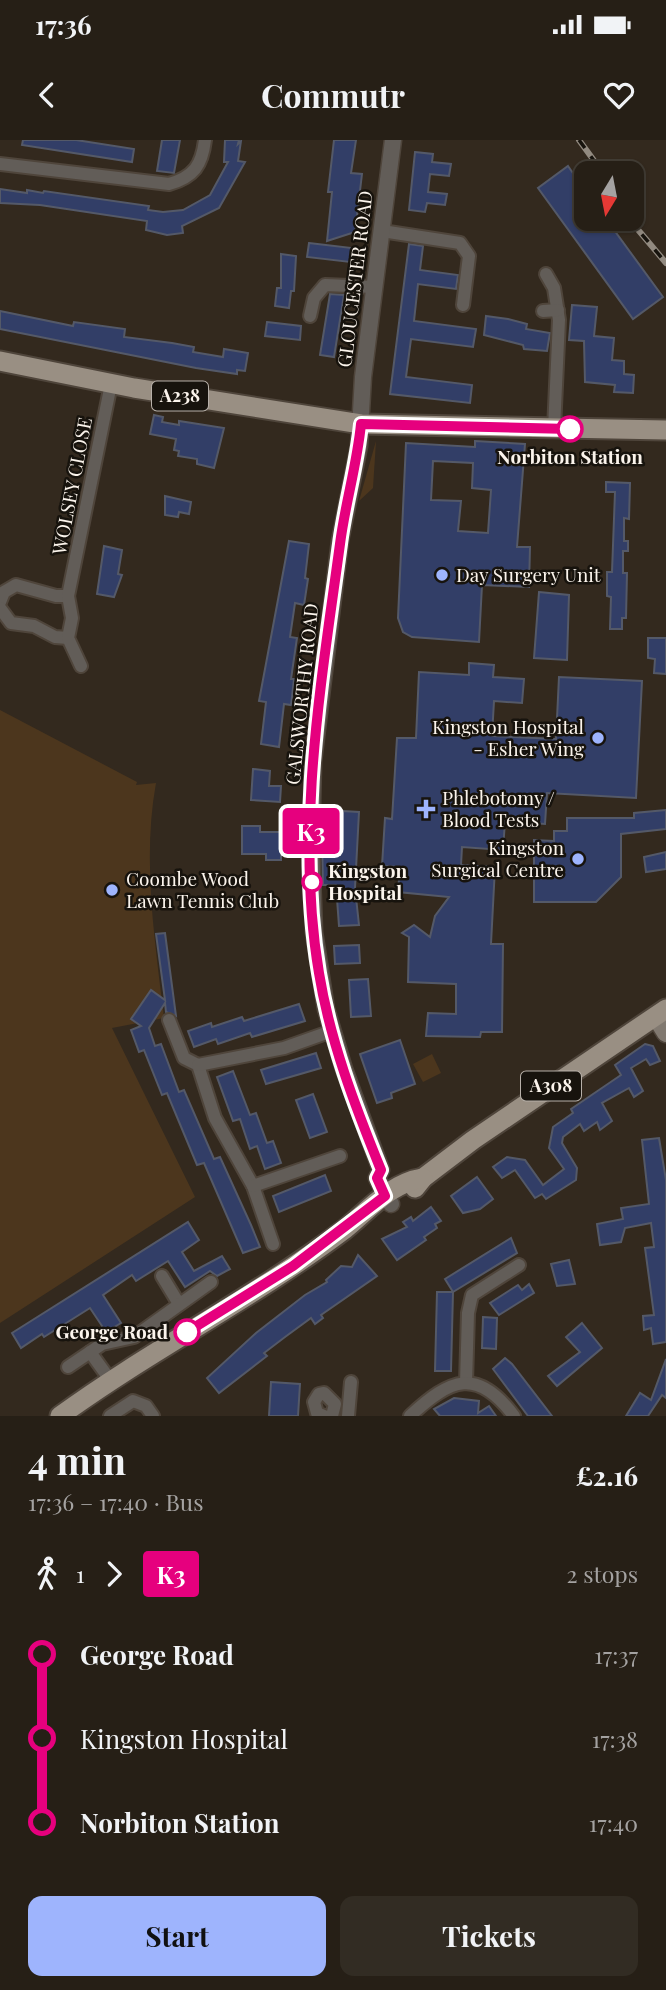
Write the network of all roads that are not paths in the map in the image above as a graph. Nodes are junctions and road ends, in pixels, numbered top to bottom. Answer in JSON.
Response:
{"nodes":[{"id":1,"x":205,"y":140,"type":"edge"},
{"id":2,"x":393,"y":140,"type":"edge"},
{"id":3,"x":0,"y":164,"type":"edge"},
{"id":4,"x":382,"y":231,"type":"junction"},
{"id":5,"x":546,"y":274,"type":"dead end"},
{"id":6,"x":374,"y":287,"type":"junction"},
{"id":7,"x":463,"y":305,"type":"dead end"},
{"id":8,"x":558,"y":310,"type":"junction"},
{"id":9,"x":543,"y":311,"type":"dead end"},
{"id":10,"x":310,"y":316,"type":"dead end"},
{"id":11,"x":0,"y":362,"type":"edge"},
{"id":12,"x":111,"y":384,"type":"junction"},
{"id":13,"x":361,"y":424,"type":"junction"},
{"id":14,"x":554,"y":429,"type":"junction"},
{"id":15,"x":666,"y":430,"type":"edge"},
{"id":16,"x":68,"y":596,"type":"junction"},
{"id":17,"x":0,"y":602,"type":"edge"},
{"id":18,"x":0,"y":608,"type":"edge"},
{"id":19,"x":68,"y":638,"type":"junction"},
{"id":20,"x":81,"y":666,"type":"dead end"},
{"id":21,"x":664,"y":1016,"type":"edge"},
{"id":22,"x":169,"y":1020,"type":"dead end"},
{"id":23,"x":332,"y":1031,"type":"junction"},
{"id":24,"x":198,"y":1065,"type":"junction"},
{"id":25,"x":340,"y":1156,"type":"dead end"},
{"id":26,"x":253,"y":1186,"type":"junction"},
{"id":27,"x":394,"y":1196,"type":"junction"},
{"id":28,"x":273,"y":1244,"type":"dead end"},
{"id":29,"x":519,"y":1265,"type":"dead end"},
{"id":30,"x":162,"y":1276,"type":"dead end"},
{"id":31,"x":211,"y":1282,"type":"dead end"},
{"id":32,"x":179,"y":1304,"type":"junction"},
{"id":33,"x":90,"y":1352,"type":"junction"},
{"id":34,"x":68,"y":1367,"type":"dead end"},
{"id":35,"x":111,"y":1381,"type":"junction"},
{"id":36,"x":351,"y":1382,"type":"dead end"},
{"id":37,"x":466,"y":1383,"type":"junction"},
{"id":38,"x":60,"y":1416,"type":"edge"},
{"id":39,"x":110,"y":1416,"type":"edge"},
{"id":40,"x":153,"y":1416,"type":"edge"},
{"id":41,"x":324,"y":1416,"type":"edge"},
{"id":42,"x":332,"y":1416,"type":"edge"},
{"id":43,"x":348,"y":1416,"type":"edge"},
{"id":44,"x":410,"y":1416,"type":"edge"},
{"id":45,"x":514,"y":1416,"type":"edge"}],
"edges":[{"from":1,"to":3,"type":"street"},
{"from":2,"to":4,"type":"street","name":"GLOUCESTER ROAD"},
{"from":4,"to":6,"type":"street","name":"GLOUCESTER ROAD"},
{"from":4,"to":7,"type":"street"},
{"from":5,"to":8,"type":"street"},
{"from":6,"to":10,"type":"street"},
{"from":6,"to":13,"type":"street","name":"GLOUCESTER ROAD"},
{"from":8,"to":9,"type":"street"},
{"from":8,"to":14,"type":"street"},
{"from":11,"to":12,"type":"main road","number":"A238"},
{"from":12,"to":13,"type":"main road","number":"A238"},
{"from":12,"to":16,"type":"street","name":"WOLSEY CLOSE"},
{"from":13,"to":14,"type":"main road","number":"A238"},
{"from":13,"to":23,"type":"street","name":"GALSWORTHY ROAD"},
{"from":14,"to":15,"type":"main road","number":"A238"},
{"from":16,"to":17,"type":"street"},
{"from":16,"to":19,"type":"street","name":"WOLSEY CLOSE"},
{"from":18,"to":19,"type":"street"},
{"from":19,"to":20,"type":"street","name":"WOLSEY CLOSE"},
{"from":21,"to":27,"type":"main road","number":"A308"},
{"from":22,"to":24,"type":"street"},
{"from":23,"to":24,"type":"street"},
{"from":23,"to":27,"type":"street","name":"GALSWORTHY ROAD"},
{"from":24,"to":26,"type":"street"},
{"from":25,"to":26,"type":"street"},
{"from":26,"to":28,"type":"street"},
{"from":27,"to":35,"type":"main road","number":"A308"},
{"from":29,"to":37,"type":"street"},
{"from":30,"to":32,"type":"street"},
{"from":31,"to":32,"type":"street"},
{"from":32,"to":33,"type":"street"},
{"from":33,"to":34,"type":"street"},
{"from":33,"to":35,"type":"street"},
{"from":35,"to":38,"type":"main road","number":"A308"},
{"from":36,"to":43,"type":"street"},
{"from":37,"to":44,"type":"street"},
{"from":37,"to":45,"type":"street"},
{"from":39,"to":40,"type":"street"},
{"from":41,"to":42,"type":"street"}]}
